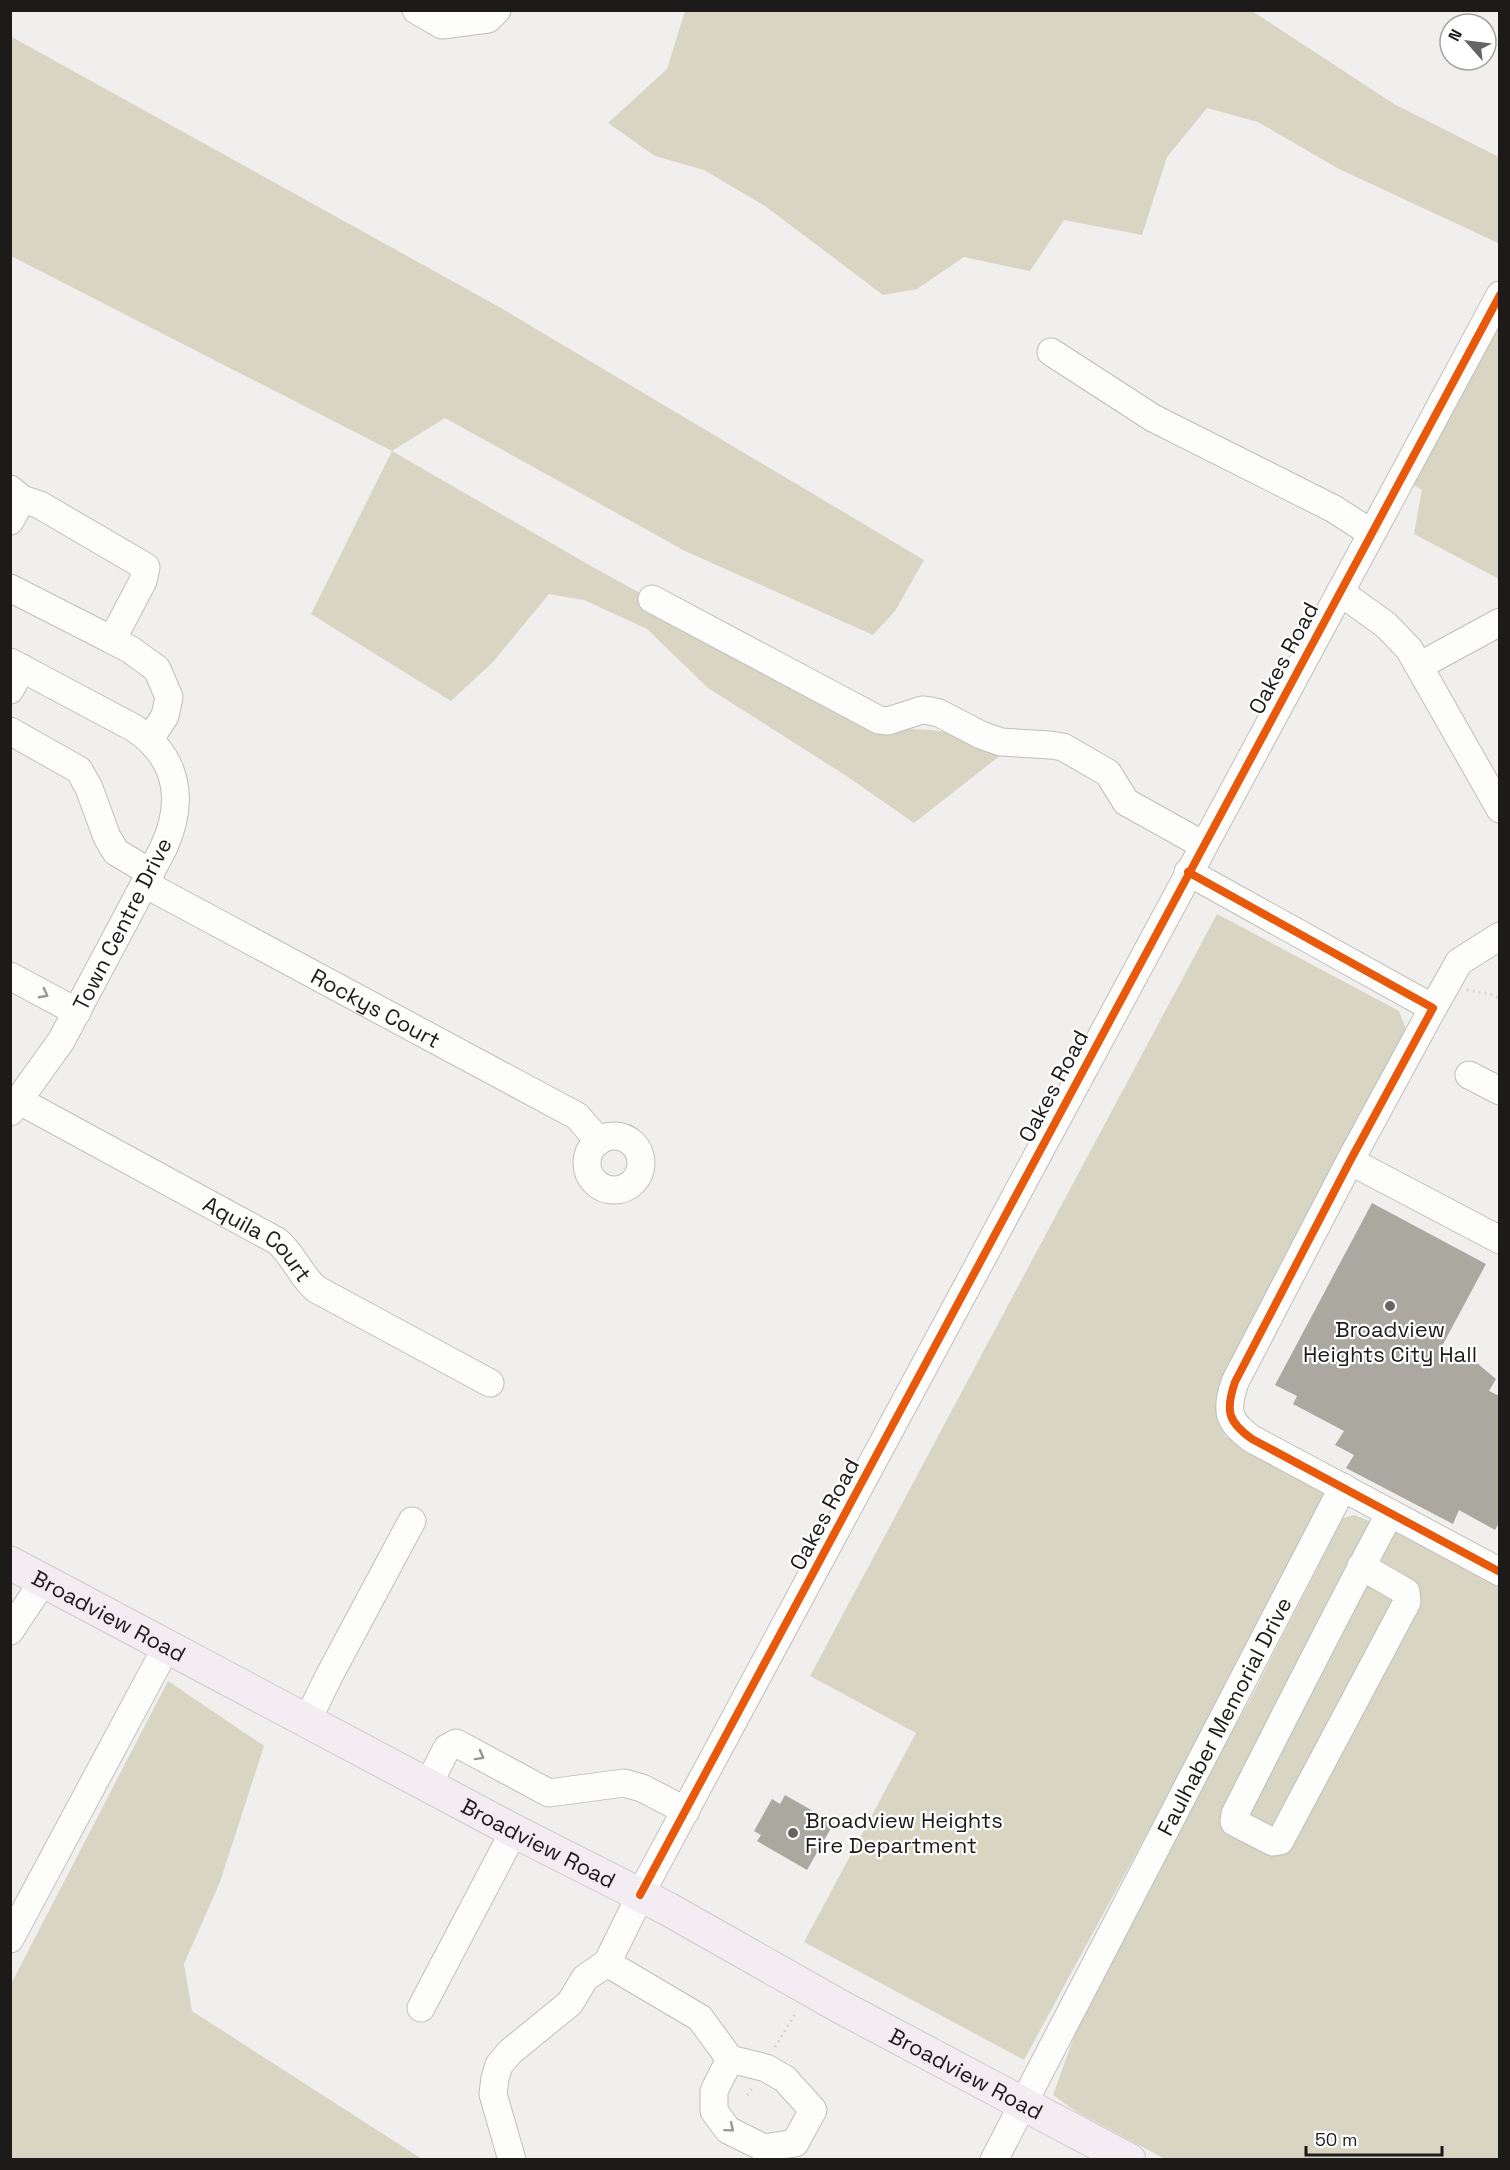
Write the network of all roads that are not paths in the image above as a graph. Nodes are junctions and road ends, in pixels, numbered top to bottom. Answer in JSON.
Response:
{"nodes":[{"id":1,"x":416,"y":10,"type":"edge"},
{"id":2,"x":497,"y":10,"type":"edge"},
{"id":3,"x":1500,"y":295,"type":"edge"},
{"id":4,"x":1051,"y":352,"type":"dead end"},
{"id":5,"x":14,"y":503,"type":"edge"},
{"id":6,"x":1371,"y":532,"type":"junction"},
{"id":7,"x":10,"y":588,"type":"edge"},
{"id":8,"x":1340,"y":592,"type":"junction"},
{"id":9,"x":652,"y":599,"type":"dead end"},
{"id":10,"x":1500,"y":622,"type":"edge"},
{"id":11,"x":112,"y":640,"type":"junction"},
{"id":12,"x":1419,"y":666,"type":"junction"},
{"id":13,"x":14,"y":674,"type":"edge"},
{"id":14,"x":10,"y":731,"type":"edge"},
{"id":15,"x":150,"y":740,"type":"junction"},
{"id":16,"x":1500,"y":809,"type":"edge"},
{"id":17,"x":1203,"y":845,"type":"junction"},
{"id":18,"x":1188,"y":872,"type":"junction"},
{"id":19,"x":148,"y":878,"type":"junction"},
{"id":20,"x":1500,"y":936,"type":"edge"},
{"id":21,"x":10,"y":976,"type":"edge"},
{"id":22,"x":1433,"y":1008,"type":"junction"},
{"id":23,"x":77,"y":1012,"type":"junction"},
{"id":24,"x":1469,"y":1075,"type":"dead end"},
{"id":25,"x":1500,"y":1091,"type":"edge"},
{"id":26,"x":14,"y":1106,"type":"edge"},
{"id":27,"x":599,"y":1141,"type":"dead end"},
{"id":28,"x":1350,"y":1161,"type":"junction"},
{"id":29,"x":1500,"y":1240,"type":"edge"},
{"id":30,"x":490,"y":1383,"type":"dead end"},
{"id":31,"x":1343,"y":1487,"type":"junction"},
{"id":32,"x":1390,"y":1513,"type":"junction"},
{"id":33,"x":412,"y":1521,"type":"dead end"},
{"id":34,"x":10,"y":1563,"type":"edge"},
{"id":35,"x":1361,"y":1566,"type":"junction"},
{"id":36,"x":1500,"y":1572,"type":"edge"},
{"id":37,"x":44,"y":1580,"type":"junction"},
{"id":38,"x":10,"y":1631,"type":"edge"},
{"id":39,"x":167,"y":1646,"type":"junction"},
{"id":40,"x":308,"y":1721,"type":"junction"},
{"id":41,"x":428,"y":1785,"type":"junction"},
{"id":42,"x":686,"y":1811,"type":"junction"},
{"id":43,"x":514,"y":1831,"type":"junction"},
{"id":44,"x":640,"y":1895,"type":"junction"},
{"id":45,"x":14,"y":1930,"type":"edge"},
{"id":46,"x":606,"y":1963,"type":"junction"},
{"id":47,"x":421,"y":2008,"type":"dead end"},
{"id":48,"x":730,"y":2059,"type":"junction"},
{"id":49,"x":1024,"y":2103,"type":"junction"},
{"id":50,"x":512,"y":2160,"type":"edge"},
{"id":51,"x":994,"y":2160,"type":"edge"},
{"id":52,"x":1129,"y":2160,"type":"edge"}],
"edges":[{"from":1,"to":2,"type":"street"},
{"from":3,"to":6,"type":"street","name":"Oakes Road"},
{"from":4,"to":6,"type":"street"},
{"from":5,"to":11,"type":"street"},
{"from":6,"to":8,"type":"street","name":"Oakes Road"},
{"from":7,"to":11,"type":"street"},
{"from":8,"to":12,"type":"street"},
{"from":8,"to":17,"type":"street","name":"Oakes Road"},
{"from":9,"to":17,"type":"street"},
{"from":10,"to":12,"type":"street"},
{"from":11,"to":15,"type":"street"},
{"from":12,"to":16,"type":"street"},
{"from":13,"to":15,"type":"street","name":"Town Centre Drive"},
{"from":14,"to":19,"type":"street","name":"Rockys Court"},
{"from":15,"to":19,"type":"street","name":"Town Centre Drive"},
{"from":17,"to":18,"type":"street","name":"Oakes Road"},
{"from":18,"to":22,"type":"street"},
{"from":18,"to":42,"type":"street","name":"Oakes Road"},
{"from":19,"to":23,"type":"street","name":"Town Centre Drive"},
{"from":19,"to":27,"type":"street","name":"Rockys Court"},
{"from":20,"to":22,"type":"street"},
{"from":21,"to":23,"type":"street","one_way":true},
{"from":22,"to":28,"type":"street"},
{"from":23,"to":26,"type":"street","name":"Town Centre Drive"},
{"from":24,"to":25,"type":"street"},
{"from":26,"to":30,"type":"street","name":"Aquila Court"},
{"from":28,"to":29,"type":"street"},
{"from":28,"to":31,"type":"street"},
{"from":31,"to":32,"type":"street"},
{"from":31,"to":49,"type":"street","name":"Faulhaber Memorial Drive"},
{"from":32,"to":35,"type":"street"},
{"from":32,"to":36,"type":"street"},
{"from":33,"to":40,"type":"street"},
{"from":34,"to":37,"type":"main road","name":"Broadview Road"},
{"from":35,"to":35,"type":"street"},
{"from":37,"to":38,"type":"street"},
{"from":37,"to":39,"type":"main road","name":"Broadview Road"},
{"from":39,"to":40,"type":"main road","name":"Broadview Road"},
{"from":39,"to":45,"type":"street"},
{"from":40,"to":41,"type":"main road","name":"Broadview Road"},
{"from":41,"to":42,"type":"street","one_way":true},
{"from":41,"to":43,"type":"main road","name":"Broadview Road"},
{"from":42,"to":44,"type":"street","name":"Oakes Road"},
{"from":43,"to":44,"type":"main road","name":"Broadview Road"},
{"from":43,"to":47,"type":"street"},
{"from":44,"to":46,"type":"street","name":"Oakes Road"},
{"from":44,"to":49,"type":"main road","name":"Broadview Road"},
{"from":46,"to":48,"type":"street"},
{"from":46,"to":50,"type":"street"},
{"from":48,"to":48,"type":"street","one_way":true},
{"from":49,"to":51,"type":"street","name":"Faulhaber Memorial Drive"},
{"from":49,"to":52,"type":"main road","name":"Broadview Road"}]}
